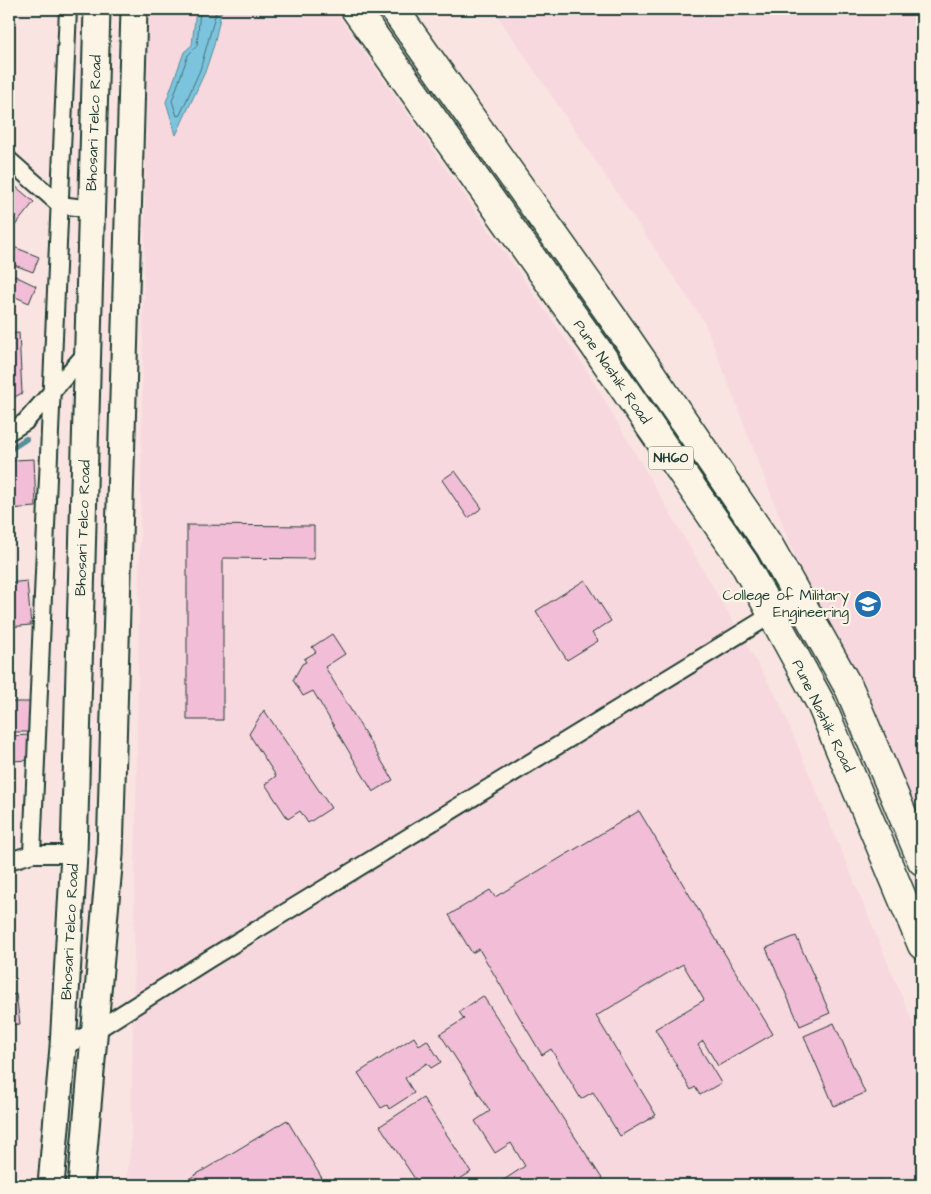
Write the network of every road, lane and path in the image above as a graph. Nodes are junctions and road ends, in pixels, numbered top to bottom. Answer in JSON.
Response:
{"nodes":[{"id":1,"x":68,"y":9,"type":"edge"},
{"id":2,"x":97,"y":9,"type":"edge"},
{"id":3,"x":134,"y":9,"type":"edge"},
{"id":4,"x":355,"y":9,"type":"edge"},
{"id":5,"x":394,"y":9,"type":"edge"},
{"id":6,"x":9,"y":160,"type":"edge"},
{"id":7,"x":60,"y":206,"type":"junction"},
{"id":8,"x":92,"y":209,"type":"junction"},
{"id":9,"x":88,"y":352,"type":"junction"},
{"id":10,"x":52,"y":391,"type":"junction"},
{"id":11,"x":9,"y":432,"type":"edge"},
{"id":12,"x":799,"y":598,"type":"junction"},
{"id":13,"x":772,"y":615,"type":"junction"},
{"id":14,"x":32,"y":854,"type":"junction"},
{"id":15,"x":74,"y":854,"type":"junction"},
{"id":16,"x":9,"y":861,"type":"edge"},
{"id":17,"x":922,"y":861,"type":"edge"},
{"id":18,"x":922,"y":945,"type":"edge"},
{"id":19,"x":95,"y":1031,"type":"junction"},
{"id":20,"x":63,"y":1046,"type":"junction"},
{"id":21,"x":51,"y":1185,"type":"edge"},
{"id":22,"x":81,"y":1185,"type":"edge"}],
"edges":[{"from":1,"to":7,"type":"street"},
{"from":2,"to":8,"type":"main road","name":"Bhosari Telco Road"},
{"from":3,"to":19,"type":"main road"},
{"from":4,"to":13,"type":"highway","name":"Pune Nashik Road","number":"NH60"},
{"from":5,"to":12,"type":"highway","name":"Pune Nashik Road","number":"NH60"},
{"from":6,"to":7,"type":"street"},
{"from":7,"to":8,"type":"street"},
{"from":7,"to":10,"type":"street"},
{"from":8,"to":9,"type":"main road","name":"Bhosari Telco Road"},
{"from":9,"to":10,"type":"street"},
{"from":9,"to":15,"type":"main road","name":"Bhosari Telco Road"},
{"from":10,"to":11,"type":"street"},
{"from":10,"to":14,"type":"street"},
{"from":12,"to":13,"type":"street"},
{"from":12,"to":17,"type":"highway","name":"Pune Nashik Road","number":"NH60"},
{"from":13,"to":18,"type":"highway","name":"Pune Nashik Road","number":"NH60"},
{"from":13,"to":19,"type":"street"},
{"from":14,"to":15,"type":"street"},
{"from":14,"to":16,"type":"street"},
{"from":15,"to":20,"type":"main road","name":"Bhosari Telco Road"},
{"from":19,"to":20,"type":"street"},
{"from":19,"to":22,"type":"main road"},
{"from":20,"to":21,"type":"main road","name":"Bhosari Telco Road"}]}
